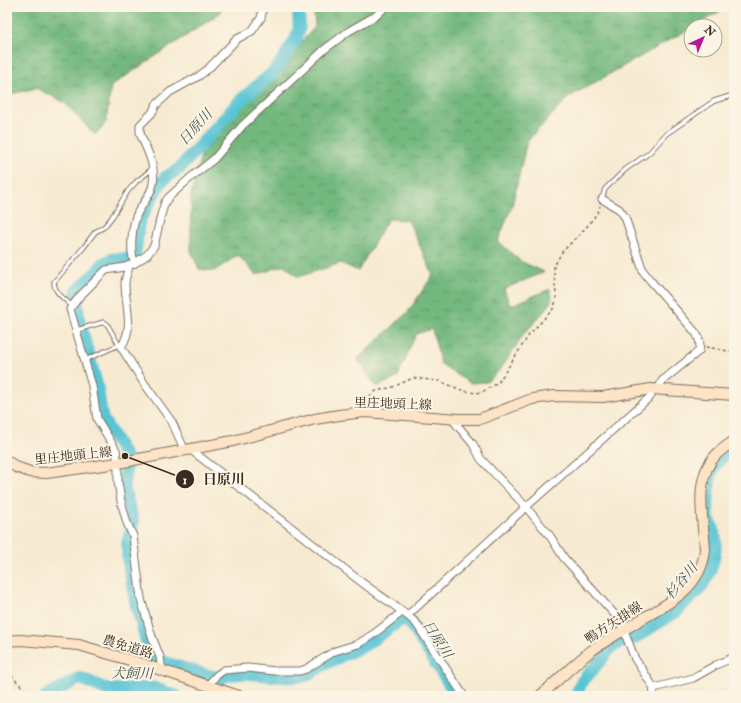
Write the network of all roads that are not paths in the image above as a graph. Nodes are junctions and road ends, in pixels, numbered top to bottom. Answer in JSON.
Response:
{"nodes":[{"id":1,"x":263,"y":7,"type":"edge"},
{"id":2,"x":384,"y":7,"type":"edge"},
{"id":3,"x":734,"y":95,"type":"edge"},
{"id":4,"x":152,"y":169,"type":"junction"},
{"id":5,"x":602,"y":199,"type":"joint"},
{"id":6,"x":132,"y":260,"type":"junction"},
{"id":7,"x":75,"y":302,"type":"junction"},
{"id":8,"x":80,"y":330,"type":"junction"},
{"id":9,"x":120,"y":346,"type":"junction"},
{"id":10,"x":86,"y":360,"type":"junction"},
{"id":11,"x":654,"y":390,"type":"junction"},
{"id":12,"x":734,"y":395,"type":"edge"},
{"id":13,"x":452,"y":419,"type":"junction"},
{"id":14,"x":734,"y":441,"type":"edge"},
{"id":15,"x":188,"y":450,"type":"junction"},
{"id":16,"x":7,"y":461,"type":"edge"},
{"id":17,"x":124,"y":462,"type":"junction"},
{"id":18,"x":526,"y":507,"type":"junction"},
{"id":19,"x":405,"y":613,"type":"junction"},
{"id":20,"x":625,"y":632,"type":"junction"},
{"id":21,"x":7,"y":641,"type":"edge"},
{"id":22,"x":734,"y":657,"type":"edge"},
{"id":23,"x":162,"y":668,"type":"junction"},
{"id":24,"x":212,"y":686,"type":"junction"},
{"id":25,"x":653,"y":692,"type":"edge"},
{"id":26,"x":238,"y":696,"type":"edge"},
{"id":27,"x":464,"y":696,"type":"edge"},
{"id":28,"x":540,"y":696,"type":"edge"}],
"edges":[{"from":1,"to":4,"type":"street"},
{"from":2,"to":6,"type":"street"},
{"from":3,"to":5,"type":"lane"},
{"from":4,"to":6,"type":"street"},
{"from":4,"to":7,"type":"lane"},
{"from":5,"to":11,"type":"street"},
{"from":6,"to":7,"type":"street"},
{"from":6,"to":9,"type":"street"},
{"from":7,"to":8,"type":"street"},
{"from":8,"to":9,"type":"lane"},
{"from":8,"to":10,"type":"street"},
{"from":9,"to":10,"type":"lane"},
{"from":9,"to":15,"type":"street"},
{"from":10,"to":17,"type":"street"},
{"from":11,"to":12,"type":"main road","name":"里庄地頭上線"},
{"from":11,"to":13,"type":"main road","name":"里庄地頭上線"},
{"from":11,"to":18,"type":"street"},
{"from":13,"to":15,"type":"main road","name":"里庄地頭上線"},
{"from":13,"to":18,"type":"street"},
{"from":14,"to":20,"type":"main road","name":"鴨方矢掛線"},
{"from":15,"to":17,"type":"main road","name":"里庄地頭上線"},
{"from":15,"to":19,"type":"street"},
{"from":16,"to":17,"type":"main road","name":"里庄地頭上線"},
{"from":17,"to":23,"type":"street"},
{"from":18,"to":19,"type":"street"},
{"from":18,"to":20,"type":"street"},
{"from":19,"to":24,"type":"street"},
{"from":19,"to":27,"type":"street"},
{"from":20,"to":25,"type":"street"},
{"from":20,"to":28,"type":"main road","name":"鴨方矢掛線"},
{"from":21,"to":23,"type":"main road","name":"農免道路"},
{"from":22,"to":25,"type":"street"},
{"from":23,"to":24,"type":"main road","name":"農免道路"},
{"from":24,"to":26,"type":"main road","name":"農免道路"}]}
